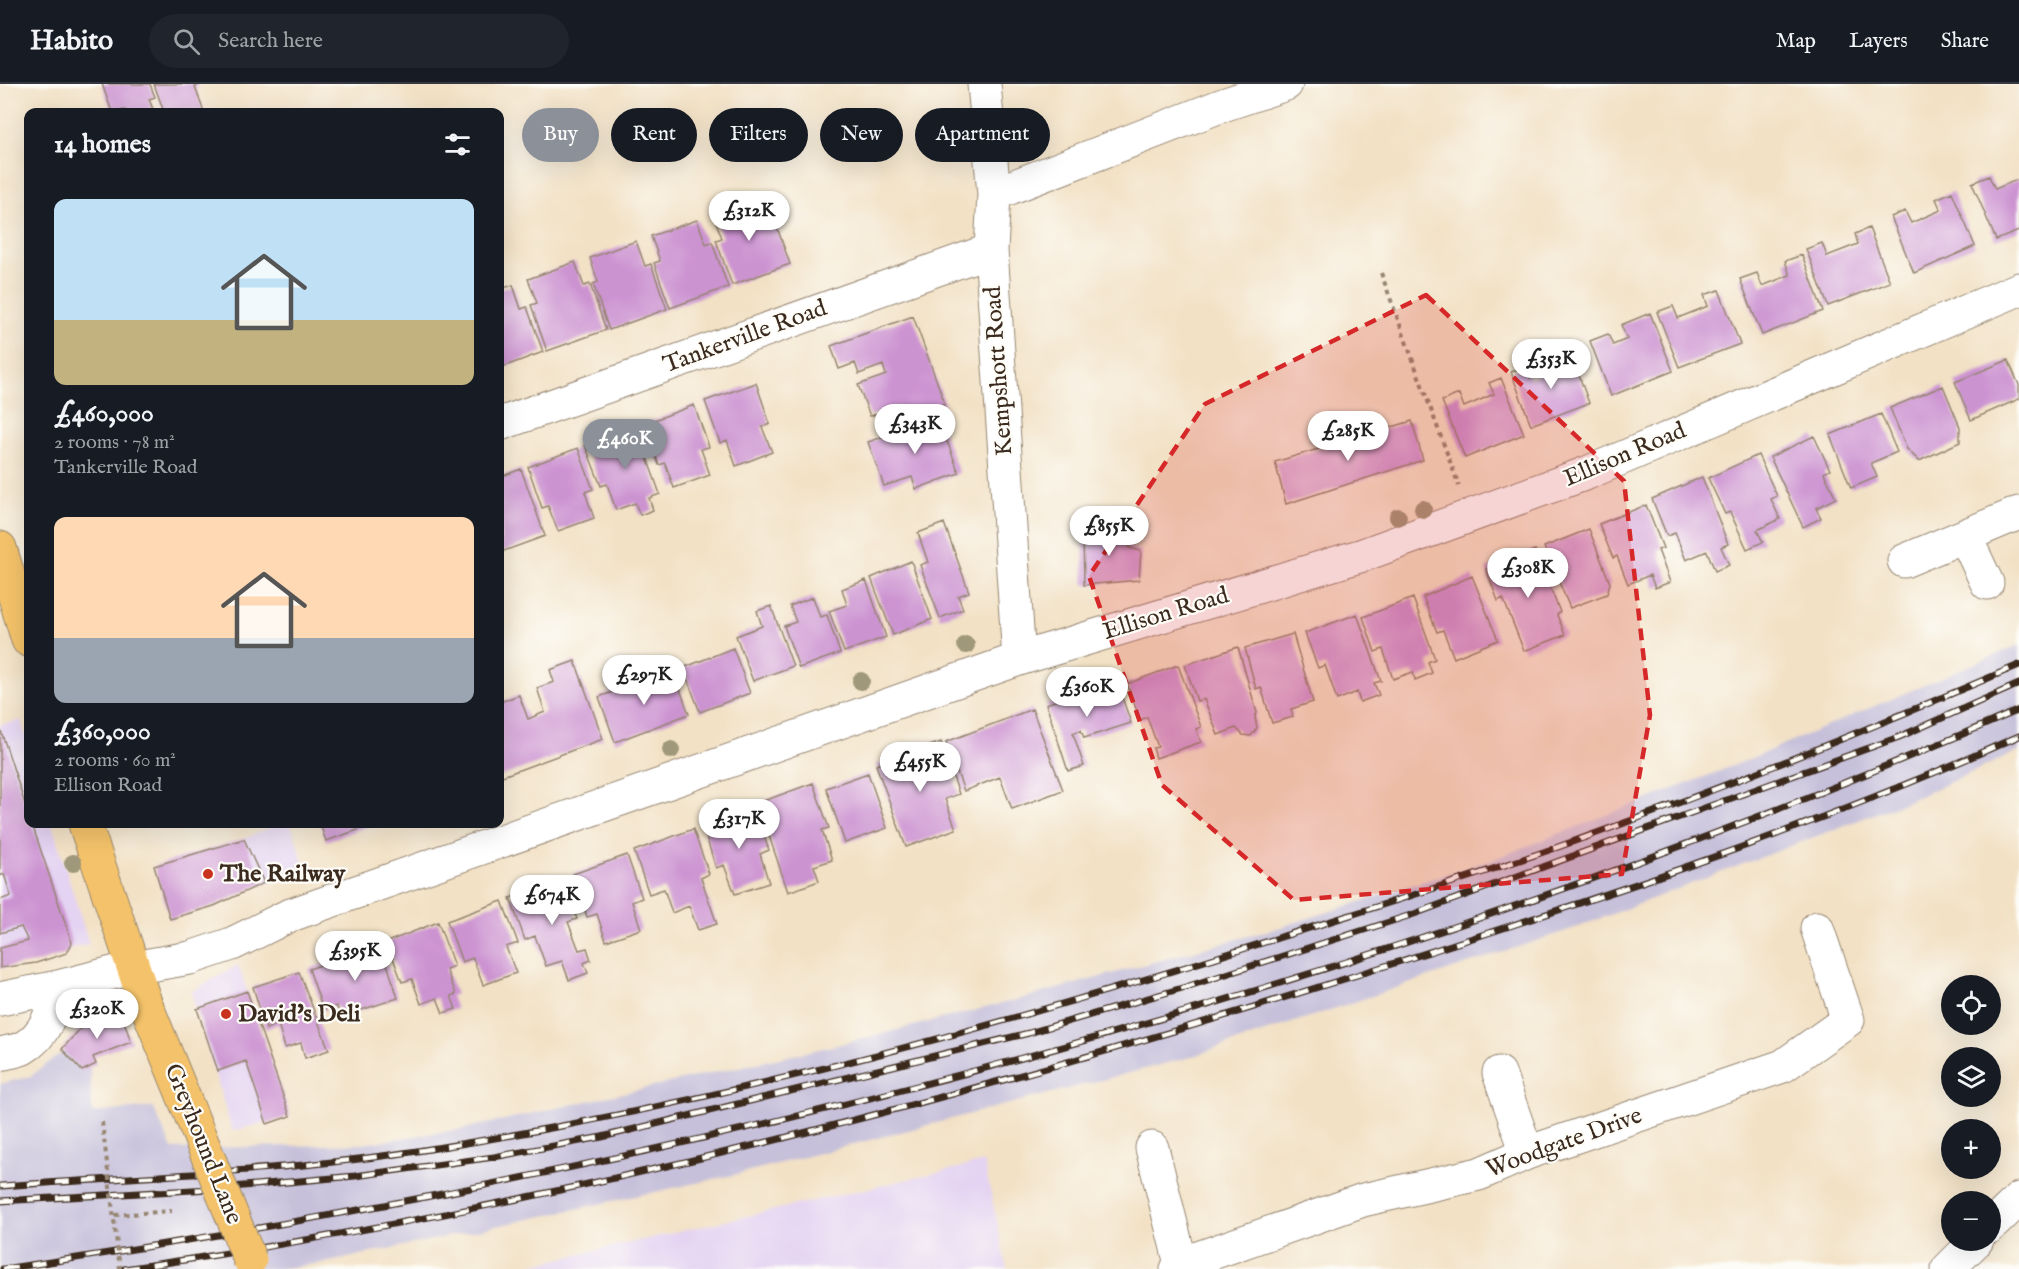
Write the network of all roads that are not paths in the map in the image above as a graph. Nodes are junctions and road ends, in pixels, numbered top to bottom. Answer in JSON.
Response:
{"nodes":[{"id":1,"x":984,"y":84,"type":"edge"},
{"id":2,"x":1286,"y":84,"type":"edge"},
{"id":3,"x":994,"y":194,"type":"junction"},
{"id":4,"x":991,"y":250,"type":"junction"},
{"id":5,"x":2019,"y":289,"type":"edge"},
{"id":6,"x":504,"y":423,"type":"edge"},
{"id":7,"x":2019,"y":513,"type":"edge"},
{"id":8,"x":1965,"y":536,"type":"junction"},
{"id":9,"x":0,"y":548,"type":"edge"},
{"id":10,"x":1904,"y":561,"type":"dead end"},
{"id":11,"x":1987,"y":583,"type":"dead end"},
{"id":12,"x":22,"y":594,"type":"edge"},
{"id":13,"x":24,"y":609,"type":"edge"},
{"id":14,"x":1019,"y":659,"type":"junction"},
{"id":15,"x":86,"y":828,"type":"edge"},
{"id":16,"x":1817,"y":928,"type":"dead end"},
{"id":17,"x":132,"y":968,"type":"junction"},
{"id":18,"x":55,"y":988,"type":"junction"},
{"id":19,"x":0,"y":999,"type":"edge"},
{"id":20,"x":0,"y":1054,"type":"edge"},
{"id":21,"x":1499,"y":1073,"type":"dead end"},
{"id":22,"x":1152,"y":1148,"type":"dead end"},
{"id":23,"x":1527,"y":1153,"type":"junction"},
{"id":24,"x":2019,"y":1199,"type":"edge"},
{"id":25,"x":2001,"y":1216,"type":"edge"},
{"id":26,"x":1966,"y":1251,"type":"edge"},
{"id":27,"x":251,"y":1265,"type":"edge"},
{"id":28,"x":1179,"y":1266,"type":"edge"},
{"id":29,"x":1948,"y":1269,"type":"edge"}],
"edges":[{"from":1,"to":3,"type":"street","name":"Kempshott Road"},
{"from":2,"to":3,"type":"street"},
{"from":3,"to":4,"type":"street","name":"Kempshott Road"},
{"from":4,"to":6,"type":"street","name":"Tankerville Road"},
{"from":4,"to":14,"type":"street","name":"Kempshott Road"},
{"from":5,"to":14,"type":"street","name":"Ellison Road"},
{"from":7,"to":8,"type":"street"},
{"from":8,"to":10,"type":"street"},
{"from":8,"to":11,"type":"street"},
{"from":9,"to":12,"type":"main road"},
{"from":12,"to":13,"type":"main road"},
{"from":14,"to":17,"type":"street","name":"Ellison Road"},
{"from":15,"to":17,"type":"main road","name":"Greyhound Lane"},
{"from":16,"to":23,"type":"street","name":"Woodgate Drive"},
{"from":17,"to":18,"type":"street","name":"Ellison Road"},
{"from":17,"to":27,"type":"main road","name":"Greyhound Lane","bridge":true},
{"from":18,"to":19,"type":"street","name":"Ellison Road"},
{"from":18,"to":20,"type":"street"},
{"from":21,"to":23,"type":"street"},
{"from":22,"to":28,"type":"street"},
{"from":23,"to":28,"type":"street","name":"Woodgate Drive"},
{"from":24,"to":25,"type":"street"},
{"from":26,"to":29,"type":"street"}]}
